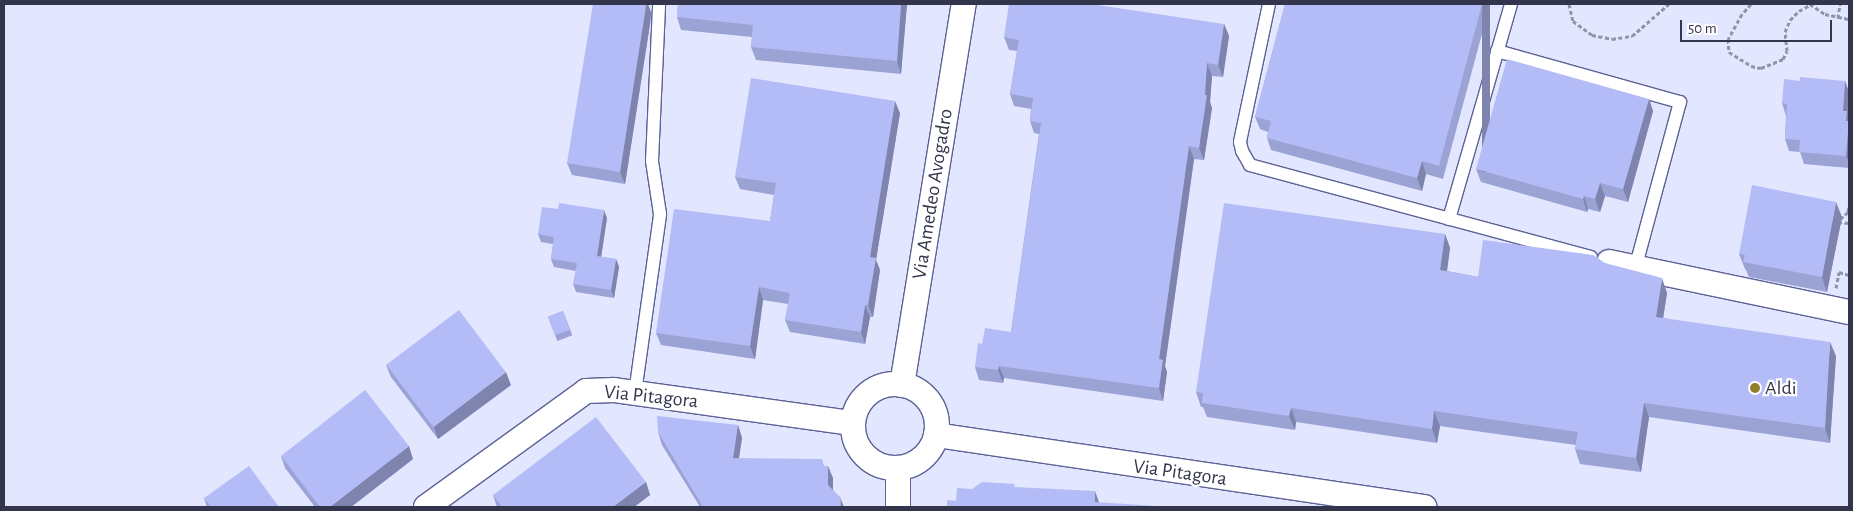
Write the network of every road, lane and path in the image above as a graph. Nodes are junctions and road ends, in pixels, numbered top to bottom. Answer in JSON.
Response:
{"nodes":[{"id":1,"x":659,"y":4,"type":"edge"},
{"id":2,"x":964,"y":4,"type":"edge"},
{"id":3,"x":1269,"y":4,"type":"edge"},
{"id":4,"x":1511,"y":4,"type":"edge"},
{"id":5,"x":1569,"y":4,"type":"edge"},
{"id":6,"x":1669,"y":4,"type":"edge"},
{"id":7,"x":1751,"y":4,"type":"edge"},
{"id":8,"x":1810,"y":4,"type":"edge"},
{"id":9,"x":1840,"y":4,"type":"edge"},
{"id":10,"x":1838,"y":18,"type":"junction"},
{"id":11,"x":1849,"y":19,"type":"edge"},
{"id":12,"x":1497,"y":51,"type":"junction"},
{"id":13,"x":1849,"y":205,"type":"edge"},
{"id":14,"x":1449,"y":219,"type":"junction"},
{"id":15,"x":1838,"y":222,"type":"junction"},
{"id":16,"x":1849,"y":223,"type":"edge"},
{"id":17,"x":1836,"y":231,"type":"edge"},
{"id":18,"x":1609,"y":262,"type":"joint"},
{"id":19,"x":1635,"y":269,"type":"junction"},
{"id":20,"x":1849,"y":274,"type":"edge"},
{"id":21,"x":1830,"y":287,"type":"dead end"},
{"id":22,"x":1849,"y":312,"type":"edge"},
{"id":23,"x":902,"y":385,"type":"junction"},
{"id":24,"x":635,"y":393,"type":"junction"},
{"id":25,"x":853,"y":423,"type":"junction"},
{"id":26,"x":936,"y":436,"type":"junction"},
{"id":27,"x":898,"y":468,"type":"junction"},
{"id":28,"x":433,"y":505,"type":"edge"},
{"id":29,"x":898,"y":507,"type":"edge"},
{"id":30,"x":1425,"y":507,"type":"edge"}],
"edges":[{"from":1,"to":24,"type":"lane"},
{"from":2,"to":23,"type":"street","name":"Via Amedeo Avogadro"},
{"from":3,"to":14,"type":"lane"},
{"from":4,"to":12,"type":"lane"},
{"from":5,"to":6,"type":"path"},
{"from":7,"to":8,"type":"path"},
{"from":8,"to":10,"type":"path"},
{"from":9,"to":10,"type":"path"},
{"from":10,"to":11,"type":"path"},
{"from":12,"to":14,"type":"lane"},
{"from":12,"to":19,"type":"lane"},
{"from":13,"to":15,"type":"path"},
{"from":14,"to":18,"type":"lane"},
{"from":15,"to":16,"type":"path"},
{"from":15,"to":17,"type":"path"},
{"from":18,"to":19,"type":"street"},
{"from":19,"to":22,"type":"street"},
{"from":20,"to":21,"type":"path"},
{"from":23,"to":25,"type":"street"},
{"from":23,"to":26,"type":"street"},
{"from":24,"to":25,"type":"street","name":"Via Pitagora"},
{"from":24,"to":28,"type":"street","name":"Via Pitagora"},
{"from":25,"to":27,"type":"street"},
{"from":26,"to":27,"type":"street"},
{"from":26,"to":30,"type":"street","name":"Via Pitagora"},
{"from":27,"to":29,"type":"street"}]}
